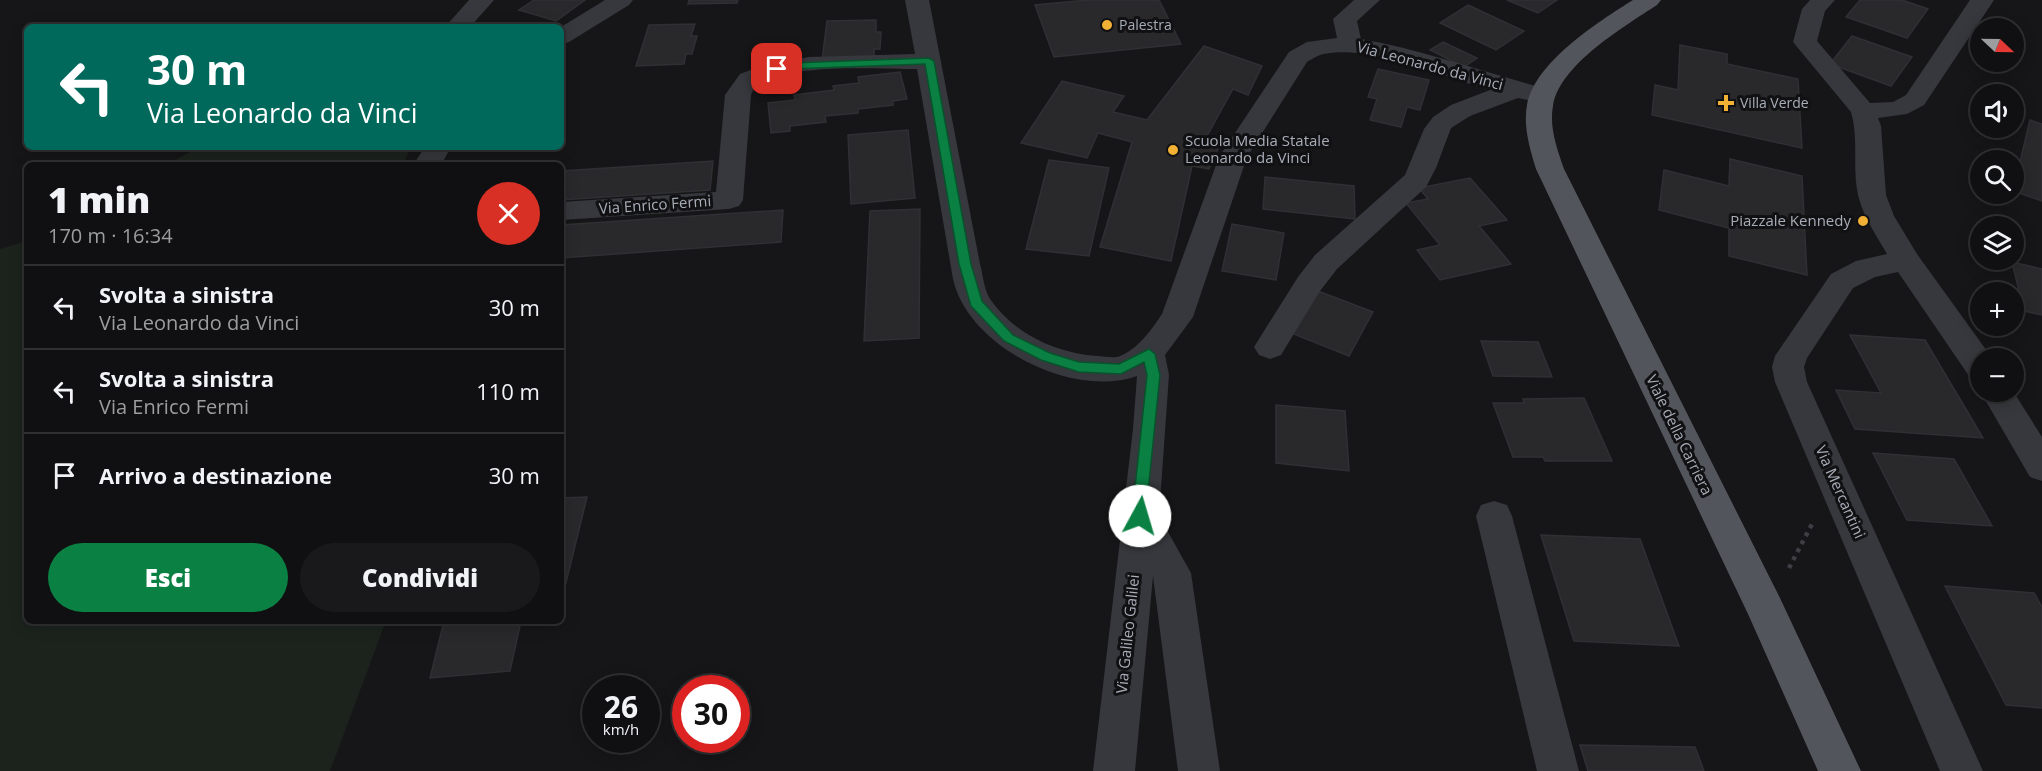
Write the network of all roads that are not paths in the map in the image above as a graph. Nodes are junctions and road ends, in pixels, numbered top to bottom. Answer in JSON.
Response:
{"nodes":[{"id":1,"x":482,"y":0,"type":"edge"},
{"id":2,"x":621,"y":0,"type":"edge"},
{"id":3,"x":917,"y":0,"type":"edge"},
{"id":4,"x":1368,"y":0,"type":"edge"},
{"id":5,"x":1649,"y":0,"type":"edge"},
{"id":6,"x":1982,"y":0,"type":"edge"},
{"id":7,"x":1819,"y":4,"type":"edge"},
{"id":8,"x":460,"y":24,"type":"edge"},
{"id":9,"x":564,"y":36,"type":"edge"},
{"id":10,"x":1350,"y":44,"type":"junction"},
{"id":11,"x":929,"y":61,"type":"junction"},
{"id":12,"x":1529,"y":92,"type":"junction"},
{"id":13,"x":1863,"y":111,"type":"junction"},
{"id":14,"x":564,"y":211,"type":"edge"},
{"id":15,"x":1905,"y":260,"type":"junction"},
{"id":16,"x":1270,"y":347,"type":"dead end"},
{"id":17,"x":1970,"y":353,"type":"edge"},
{"id":18,"x":1149,"y":354,"type":"junction"},
{"id":19,"x":2002,"y":402,"type":"edge"},
{"id":20,"x":2042,"y":467,"type":"edge"},
{"id":21,"x":1140,"y":516,"type":"junction"},
{"id":22,"x":1494,"y":516,"type":"dead end"},
{"id":23,"x":1114,"y":771,"type":"edge"},
{"id":24,"x":1199,"y":771,"type":"edge"},
{"id":25,"x":1558,"y":771,"type":"edge"},
{"id":26,"x":1840,"y":771,"type":"edge"},
{"id":27,"x":1962,"y":771,"type":"edge"}],
"edges":[{"from":1,"to":8,"type":"street"},
{"from":2,"to":9,"type":"street"},
{"from":3,"to":11,"type":"street","name":"Via Leonardo da Vinci"},
{"from":4,"to":10,"type":"street"},
{"from":5,"to":12,"type":"main road"},
{"from":6,"to":13,"type":"street"},
{"from":7,"to":13,"type":"street"},
{"from":10,"to":12,"type":"street","name":"Via Leonardo da Vinci"},
{"from":10,"to":18,"type":"street","name":"Via Leonardo da Vinci"},
{"from":11,"to":14,"type":"street","name":"Via Enrico Fermi"},
{"from":11,"to":18,"type":"street","name":"Via Leonardo da Vinci"},
{"from":12,"to":16,"type":"street"},
{"from":12,"to":26,"type":"main road","name":"Viale della Carriera"},
{"from":13,"to":15,"type":"street"},
{"from":15,"to":17,"type":"street"},
{"from":15,"to":27,"type":"street","name":"Via Mercantini"},
{"from":18,"to":21,"type":"street","name":"Via Galileo Galilei"},
{"from":19,"to":20,"type":"street"},
{"from":21,"to":23,"type":"street","name":"Via Galileo Galilei"},
{"from":21,"to":24,"type":"street"},
{"from":22,"to":25,"type":"street"}]}
